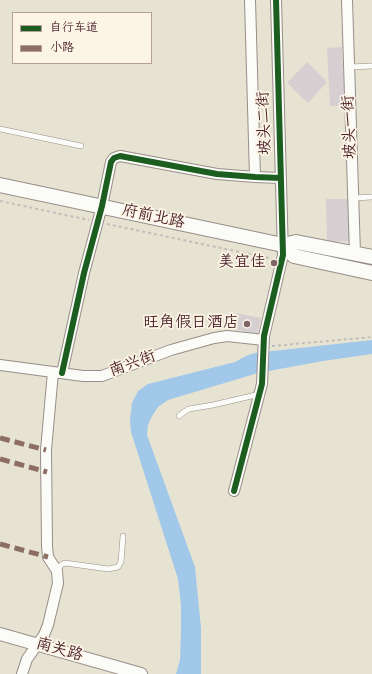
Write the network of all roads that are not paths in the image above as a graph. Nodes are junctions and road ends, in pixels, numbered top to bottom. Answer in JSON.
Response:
{"nodes":[{"id":1,"x":250,"y":0,"type":"edge"},
{"id":2,"x":276,"y":0,"type":"edge"},
{"id":3,"x":347,"y":0,"type":"edge"},
{"id":4,"x":372,"y":66,"type":"edge"},
{"id":5,"x":349,"y":67,"type":"junction"},
{"id":6,"x":0,"y":129,"type":"edge"},
{"id":7,"x":81,"y":146,"type":"dead end"},
{"id":8,"x":255,"y":177,"type":"junction"},
{"id":9,"x":281,"y":178,"type":"junction"},
{"id":10,"x":0,"y":185,"type":"edge"},
{"id":11,"x":372,"y":197,"type":"edge"},
{"id":12,"x":354,"y":198,"type":"junction"},
{"id":13,"x":102,"y":206,"type":"junction"},
{"id":14,"x":283,"y":246,"type":"junction"},
{"id":15,"x":356,"y":254,"type":"junction"},
{"id":16,"x":372,"y":257,"type":"edge"},
{"id":17,"x":372,"y":274,"type":"edge"},
{"id":18,"x":263,"y":343,"type":"junction"},
{"id":19,"x":0,"y":364,"type":"edge"},
{"id":20,"x":58,"y":373,"type":"junction"},
{"id":21,"x":260,"y":394,"type":"junction"},
{"id":22,"x":179,"y":416,"type":"dead end"},
{"id":23,"x":234,"y":491,"type":"dead end"},
{"id":24,"x":124,"y":536,"type":"dead end"},
{"id":25,"x":57,"y":571,"type":"junction"},
{"id":26,"x":0,"y":634,"type":"edge"},
{"id":27,"x":37,"y":645,"type":"junction"},
{"id":28,"x":22,"y":674,"type":"edge"},
{"id":29,"x":141,"y":674,"type":"edge"}],
"edges":[{"from":1,"to":8,"type":"street"},
{"from":2,"to":9,"type":"street","name":"坡头二街"},
{"from":3,"to":5,"type":"street","name":"坡头一街"},
{"from":4,"to":5,"type":"lane"},
{"from":5,"to":12,"type":"street","name":"坡头一街"},
{"from":6,"to":7,"type":"lane"},
{"from":8,"to":9,"type":"street"},
{"from":8,"to":13,"type":"street"},
{"from":9,"to":14,"type":"street","name":"坡头二街"},
{"from":10,"to":13,"type":"main road","name":"府前北路"},
{"from":11,"to":12,"type":"lane"},
{"from":12,"to":15,"type":"street","name":"坡头一街"},
{"from":13,"to":14,"type":"main road","name":"府前北路"},
{"from":13,"to":20,"type":"street"},
{"from":14,"to":15,"type":"main road","name":"府前北路"},
{"from":14,"to":17,"type":"main road","name":"府前北路"},
{"from":14,"to":18,"type":"street","name":"坡头二街"},
{"from":15,"to":16,"type":"main road","name":"府前北路"},
{"from":18,"to":20,"type":"street","name":"南兴街"},
{"from":18,"to":21,"type":"street","name":"坡头二街"},
{"from":19,"to":20,"type":"street","name":"南兴街"},
{"from":20,"to":25,"type":"street"},
{"from":21,"to":22,"type":"lane"},
{"from":21,"to":23,"type":"street","name":"坡头二街"},
{"from":24,"to":25,"type":"lane"},
{"from":25,"to":27,"type":"street"},
{"from":26,"to":27,"type":"street","name":"南关路"},
{"from":27,"to":28,"type":"street"},
{"from":27,"to":29,"type":"street","name":"南关路"}]}
